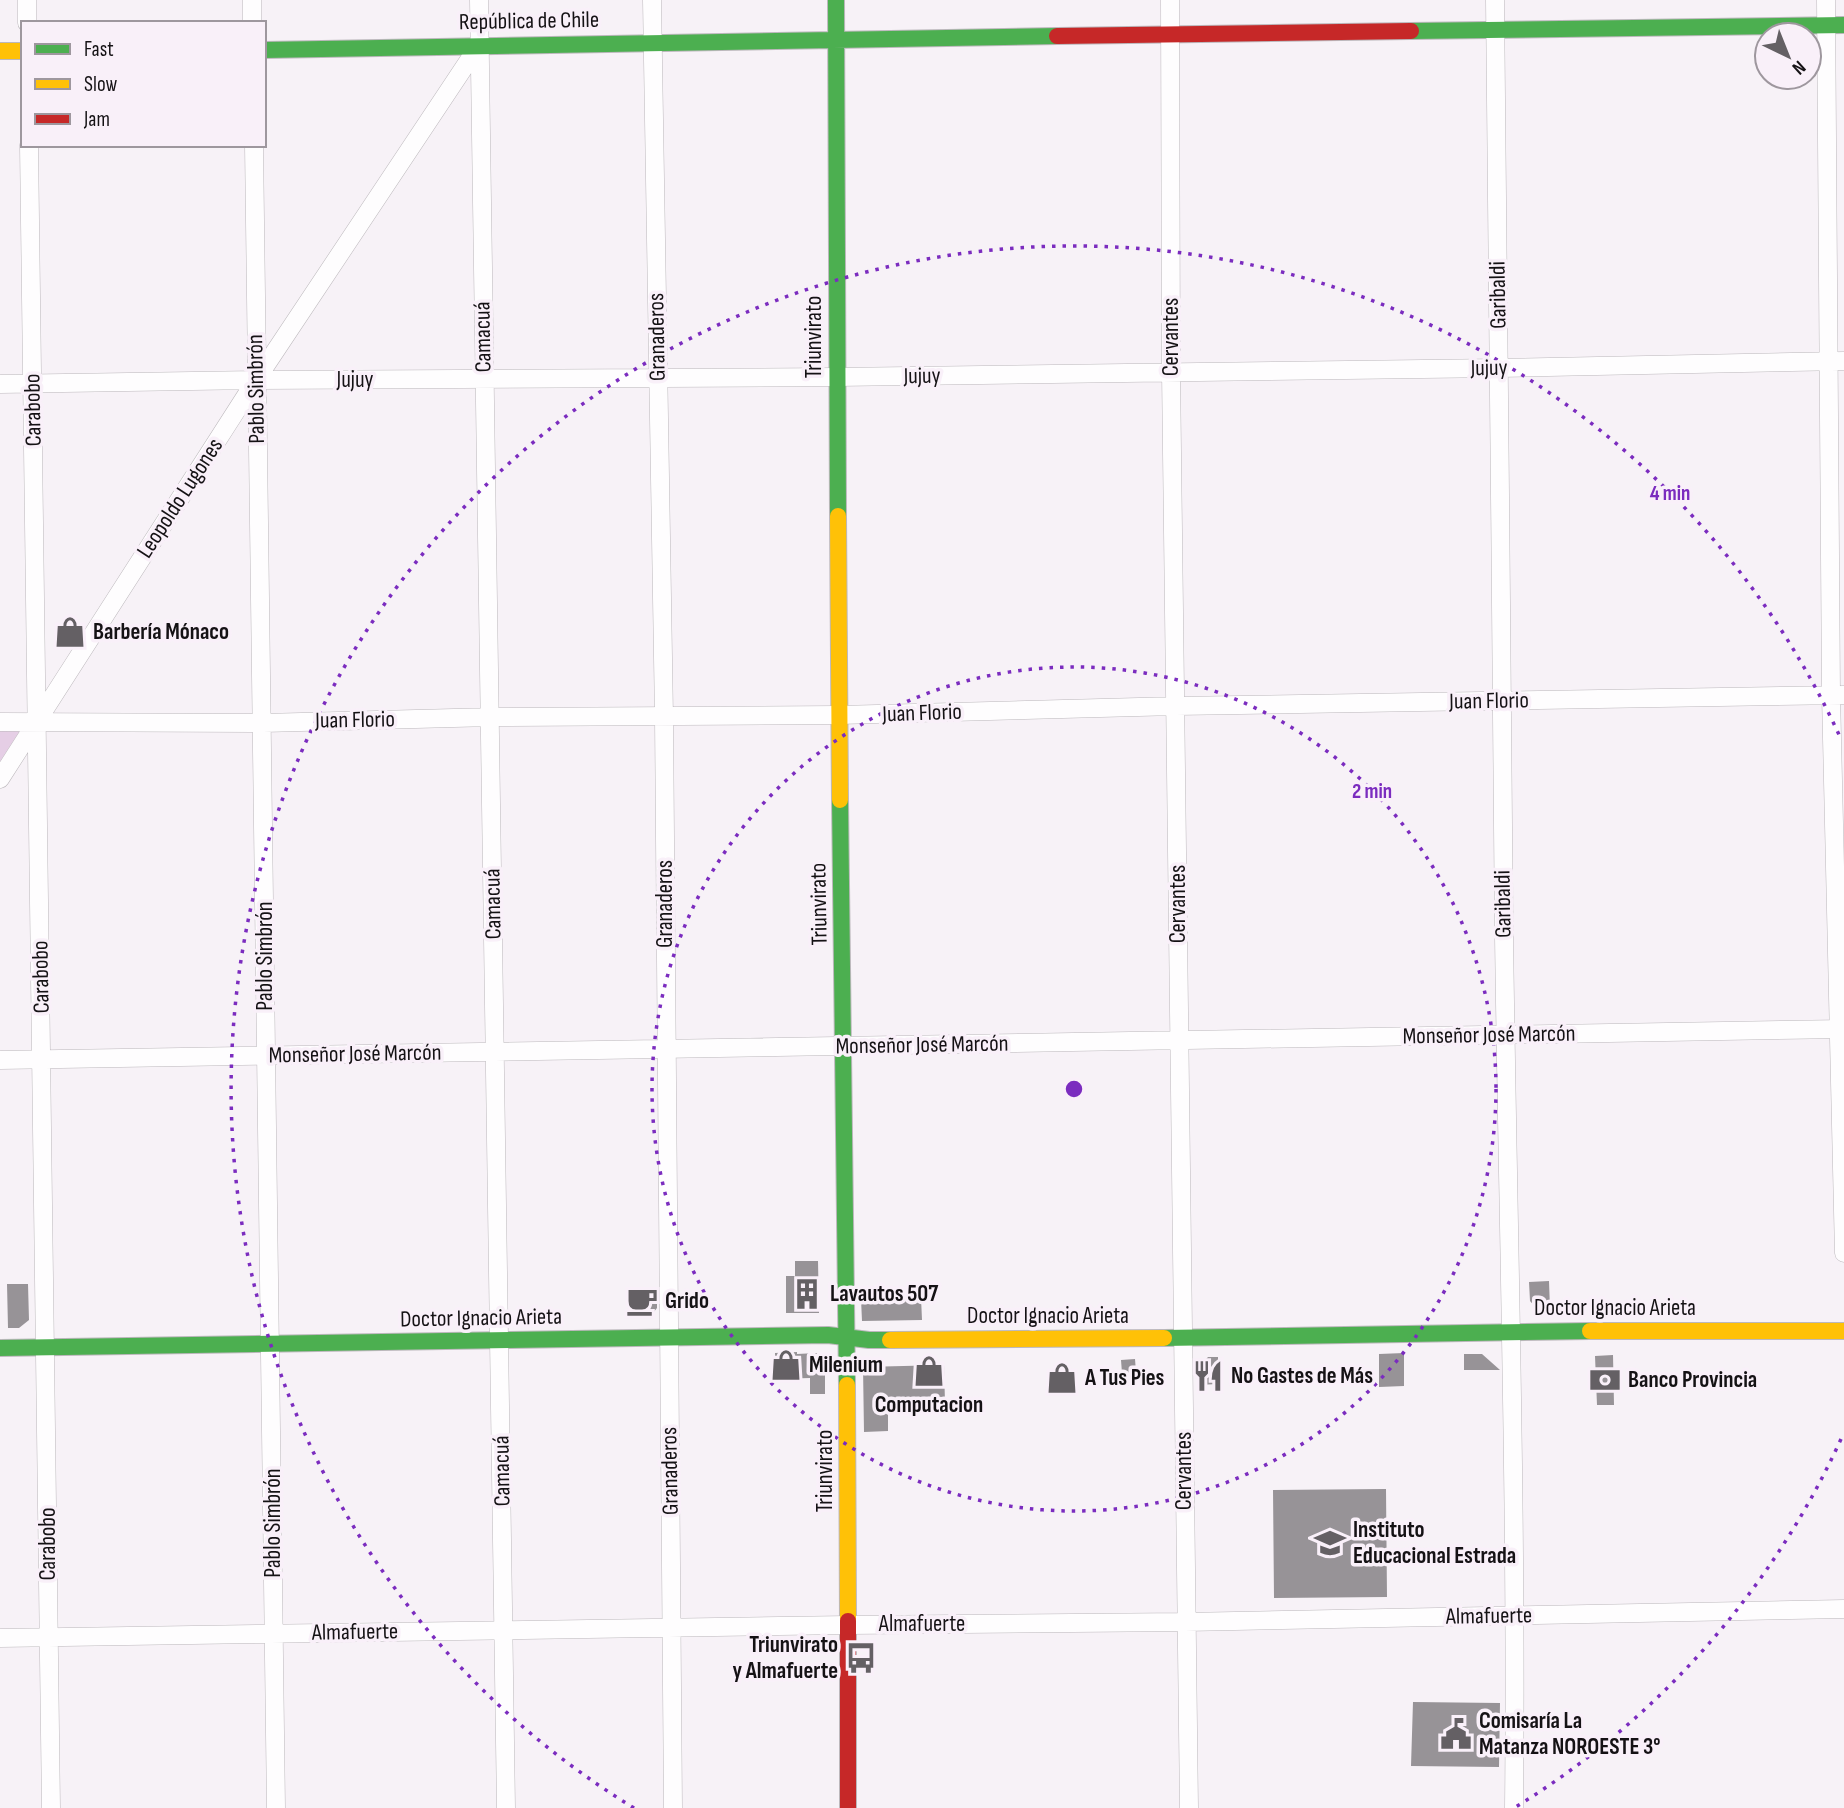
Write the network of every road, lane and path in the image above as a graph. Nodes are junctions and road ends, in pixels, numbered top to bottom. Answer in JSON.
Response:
{"nodes":[{"id":1,"x":27,"y":0,"type":"edge"},
{"id":2,"x":252,"y":0,"type":"edge"},
{"id":3,"x":480,"y":0,"type":"edge"},
{"id":4,"x":652,"y":0,"type":"edge"},
{"id":5,"x":835,"y":0,"type":"edge"},
{"id":6,"x":1170,"y":0,"type":"edge"},
{"id":7,"x":1495,"y":0,"type":"edge"},
{"id":8,"x":1826,"y":0,"type":"edge"},
{"id":9,"x":27,"y":21,"type":"edge"},
{"id":10,"x":252,"y":21,"type":"edge"},
{"id":11,"x":1835,"y":25,"type":"edge"},
{"id":12,"x":1496,"y":30,"type":"junction"},
{"id":13,"x":1170,"y":36,"type":"junction"},
{"id":14,"x":836,"y":40,"type":"junction"},
{"id":15,"x":652,"y":42,"type":"junction"},
{"id":16,"x":479,"y":45,"type":"junction"},
{"id":17,"x":266,"y":50,"type":"edge"},
{"id":18,"x":0,"y":51,"type":"edge"},
{"id":19,"x":21,"y":51,"type":"edge"},
{"id":20,"x":29,"y":147,"type":"edge"},
{"id":21,"x":254,"y":147,"type":"edge"},
{"id":22,"x":1836,"y":197,"type":"edge"},
{"id":23,"x":1836,"y":361,"type":"edge"},
{"id":24,"x":1499,"y":368,"type":"junction"},
{"id":25,"x":1171,"y":372,"type":"junction"},
{"id":26,"x":837,"y":377,"type":"junction"},
{"id":27,"x":658,"y":378,"type":"junction"},
{"id":28,"x":256,"y":380,"type":"junction"},
{"id":29,"x":484,"y":380,"type":"junction"},
{"id":30,"x":33,"y":383,"type":"junction"},
{"id":31,"x":0,"y":384,"type":"edge"},
{"id":32,"x":1838,"y":695,"type":"edge"},
{"id":33,"x":1501,"y":700,"type":"junction"},
{"id":34,"x":1176,"y":706,"type":"junction"},
{"id":35,"x":839,"y":715,"type":"junction"},
{"id":36,"x":492,"y":717,"type":"junction"},
{"id":37,"x":664,"y":717,"type":"junction"},
{"id":38,"x":36,"y":721,"type":"junction"},
{"id":39,"x":0,"y":722,"type":"edge"},
{"id":40,"x":263,"y":723,"type":"junction"},
{"id":41,"x":0,"y":779,"type":"edge"},
{"id":42,"x":1842,"y":1029,"type":"edge"},
{"id":43,"x":1505,"y":1034,"type":"junction"},
{"id":44,"x":1179,"y":1040,"type":"junction"},
{"id":45,"x":844,"y":1047,"type":"junction"},
{"id":46,"x":666,"y":1048,"type":"junction"},
{"id":47,"x":495,"y":1051,"type":"junction"},
{"id":48,"x":265,"y":1055,"type":"junction"},
{"id":49,"x":42,"y":1059,"type":"junction"},
{"id":50,"x":0,"y":1060,"type":"edge"},
{"id":51,"x":1844,"y":1253,"type":"edge"},
{"id":52,"x":1509,"y":1331,"type":"junction"},
{"id":53,"x":1844,"y":1331,"type":"edge"},
{"id":54,"x":668,"y":1338,"type":"junction"},
{"id":55,"x":847,"y":1339,"type":"junction"},
{"id":56,"x":1183,"y":1339,"type":"junction"},
{"id":57,"x":499,"y":1341,"type":"junction"},
{"id":58,"x":272,"y":1344,"type":"junction"},
{"id":59,"x":47,"y":1346,"type":"junction"},
{"id":60,"x":0,"y":1348,"type":"edge"},
{"id":61,"x":1844,"y":1609,"type":"edge"},
{"id":62,"x":1516,"y":1615,"type":"junction"},
{"id":63,"x":1185,"y":1622,"type":"junction"},
{"id":64,"x":848,"y":1625,"type":"junction"},
{"id":65,"x":672,"y":1628,"type":"junction"},
{"id":66,"x":505,"y":1630,"type":"junction"},
{"id":67,"x":274,"y":1634,"type":"junction"},
{"id":68,"x":49,"y":1637,"type":"junction"},
{"id":69,"x":0,"y":1638,"type":"edge"},
{"id":70,"x":51,"y":1808,"type":"edge"},
{"id":71,"x":276,"y":1808,"type":"edge"},
{"id":72,"x":506,"y":1808,"type":"edge"},
{"id":73,"x":674,"y":1808,"type":"edge"},
{"id":74,"x":848,"y":1808,"type":"edge"},
{"id":75,"x":1189,"y":1808,"type":"edge"},
{"id":76,"x":1514,"y":1808,"type":"edge"}],
"edges":[{"from":1,"to":9,"type":"street"},
{"from":2,"to":10,"type":"street"},
{"from":3,"to":16,"type":"street","name":"Camacuá"},
{"from":4,"to":15,"type":"street","name":"Granaderos"},
{"from":5,"to":14,"type":"street","name":"Triunvirato"},
{"from":6,"to":13,"type":"street","name":"Cervantes"},
{"from":7,"to":12,"type":"street","name":"Garibaldi"},
{"from":8,"to":11,"type":"street"},
{"from":11,"to":12,"type":"street","name":"República de Chile"},
{"from":11,"to":22,"type":"street"},
{"from":12,"to":13,"type":"street","name":"República de Chile"},
{"from":12,"to":24,"type":"street","name":"Garibaldi"},
{"from":13,"to":14,"type":"street","name":"República de Chile"},
{"from":13,"to":25,"type":"street","name":"Cervantes"},
{"from":14,"to":15,"type":"street","name":"República de Chile"},
{"from":14,"to":26,"type":"street","name":"Triunvirato"},
{"from":15,"to":16,"type":"street","name":"República de Chile"},
{"from":15,"to":27,"type":"street","name":"Granaderos"},
{"from":16,"to":17,"type":"street","name":"República de Chile"},
{"from":16,"to":28,"type":"street","name":"Leopoldo Lugones"},
{"from":16,"to":29,"type":"street","name":"Camacuá"},
{"from":18,"to":19,"type":"street"},
{"from":20,"to":30,"type":"street","name":"Carabobo"},
{"from":21,"to":28,"type":"street","name":"Pablo Simbrón"},
{"from":22,"to":23,"type":"street"},
{"from":23,"to":24,"type":"street","name":"Jujuy"},
{"from":23,"to":32,"type":"street"},
{"from":24,"to":25,"type":"street","name":"Jujuy"},
{"from":24,"to":33,"type":"street","name":"Garibaldi"},
{"from":25,"to":26,"type":"street","name":"Jujuy"},
{"from":25,"to":34,"type":"street","name":"Cervantes"},
{"from":26,"to":27,"type":"street","name":"Jujuy"},
{"from":26,"to":35,"type":"street","name":"Triunvirato"},
{"from":27,"to":29,"type":"street","name":"Jujuy"},
{"from":27,"to":37,"type":"street","name":"Granaderos"},
{"from":28,"to":29,"type":"street","name":"Jujuy"},
{"from":28,"to":30,"type":"street","name":"Jujuy"},
{"from":28,"to":38,"type":"street","name":"Leopoldo Lugones"},
{"from":28,"to":40,"type":"street","name":"Pablo Simbrón"},
{"from":29,"to":36,"type":"street","name":"Camacuá"},
{"from":30,"to":31,"type":"street","name":"Jujuy"},
{"from":30,"to":38,"type":"street","name":"Carabobo"},
{"from":32,"to":33,"type":"street","name":"Juan Florio"},
{"from":32,"to":42,"type":"street"},
{"from":33,"to":34,"type":"street","name":"Juan Florio"},
{"from":33,"to":43,"type":"street","name":"Garibaldi"},
{"from":34,"to":35,"type":"street","name":"Juan Florio"},
{"from":34,"to":44,"type":"street","name":"Cervantes"},
{"from":35,"to":37,"type":"street","name":"Juan Florio"},
{"from":35,"to":45,"type":"street","name":"Triunvirato"},
{"from":36,"to":37,"type":"street","name":"Juan Florio"},
{"from":36,"to":40,"type":"street","name":"Juan Florio"},
{"from":36,"to":47,"type":"street","name":"Camacuá"},
{"from":37,"to":46,"type":"street","name":"Granaderos"},
{"from":38,"to":39,"type":"street","name":"Juan Florio"},
{"from":38,"to":40,"type":"street","name":"Juan Florio"},
{"from":38,"to":41,"type":"street","name":"Leopoldo Lugones"},
{"from":38,"to":49,"type":"street","name":"Carabobo"},
{"from":40,"to":48,"type":"street","name":"Pablo Simbrón"},
{"from":42,"to":43,"type":"street","name":"Monseñor José Marcón"},
{"from":42,"to":51,"type":"street"},
{"from":43,"to":44,"type":"street","name":"Monseñor José Marcón"},
{"from":43,"to":52,"type":"street","name":"Garibaldi"},
{"from":44,"to":45,"type":"street","name":"Monseñor José Marcón"},
{"from":44,"to":56,"type":"street","name":"Cervantes"},
{"from":45,"to":46,"type":"street","name":"Monseñor José Marcón"},
{"from":45,"to":55,"type":"street","name":"Triunvirato"},
{"from":46,"to":47,"type":"street","name":"Monseñor José Marcón"},
{"from":46,"to":54,"type":"street","name":"Granaderos"},
{"from":47,"to":48,"type":"street","name":"Monseñor José Marcón"},
{"from":47,"to":57,"type":"street","name":"Camacuá"},
{"from":48,"to":49,"type":"street","name":"Monseñor José Marcón"},
{"from":48,"to":58,"type":"street","name":"Pablo Simbrón"},
{"from":49,"to":50,"type":"street","name":"Monseñor José Marcón"},
{"from":49,"to":59,"type":"street","name":"Carabobo"},
{"from":52,"to":53,"type":"street","name":"Doctor Ignacio Arieta"},
{"from":52,"to":56,"type":"street","name":"Doctor Ignacio Arieta"},
{"from":52,"to":62,"type":"street","name":"Garibaldi"},
{"from":54,"to":55,"type":"street","name":"Doctor Ignacio Arieta"},
{"from":54,"to":57,"type":"street","name":"Doctor Ignacio Arieta"},
{"from":54,"to":65,"type":"street","name":"Granaderos"},
{"from":55,"to":56,"type":"street","name":"Doctor Ignacio Arieta"},
{"from":55,"to":64,"type":"street","name":"Triunvirato"},
{"from":56,"to":63,"type":"street","name":"Cervantes"},
{"from":57,"to":58,"type":"street","name":"Doctor Ignacio Arieta"},
{"from":57,"to":66,"type":"street","name":"Camacuá"},
{"from":58,"to":59,"type":"street","name":"Doctor Ignacio Arieta"},
{"from":58,"to":67,"type":"street","name":"Pablo Simbrón"},
{"from":59,"to":60,"type":"street","name":"Doctor Ignacio Arieta"},
{"from":59,"to":68,"type":"street","name":"Carabobo"},
{"from":61,"to":62,"type":"street","name":"Almafuerte"},
{"from":62,"to":63,"type":"street","name":"Almafuerte"},
{"from":62,"to":76,"type":"street","name":"Garibaldi"},
{"from":63,"to":64,"type":"street","name":"Almafuerte"},
{"from":63,"to":75,"type":"street","name":"Cervantes"},
{"from":64,"to":65,"type":"street","name":"Almafuerte"},
{"from":64,"to":74,"type":"street","name":"Triunvirato"},
{"from":65,"to":66,"type":"street","name":"Almafuerte"},
{"from":65,"to":73,"type":"street","name":"Granaderos"},
{"from":66,"to":67,"type":"street","name":"Almafuerte"},
{"from":66,"to":72,"type":"street","name":"Camacuá"},
{"from":67,"to":68,"type":"street","name":"Almafuerte"},
{"from":67,"to":71,"type":"street","name":"Pablo Simbrón"},
{"from":68,"to":69,"type":"street","name":"Almafuerte"},
{"from":68,"to":70,"type":"street","name":"Carabobo"}]}
